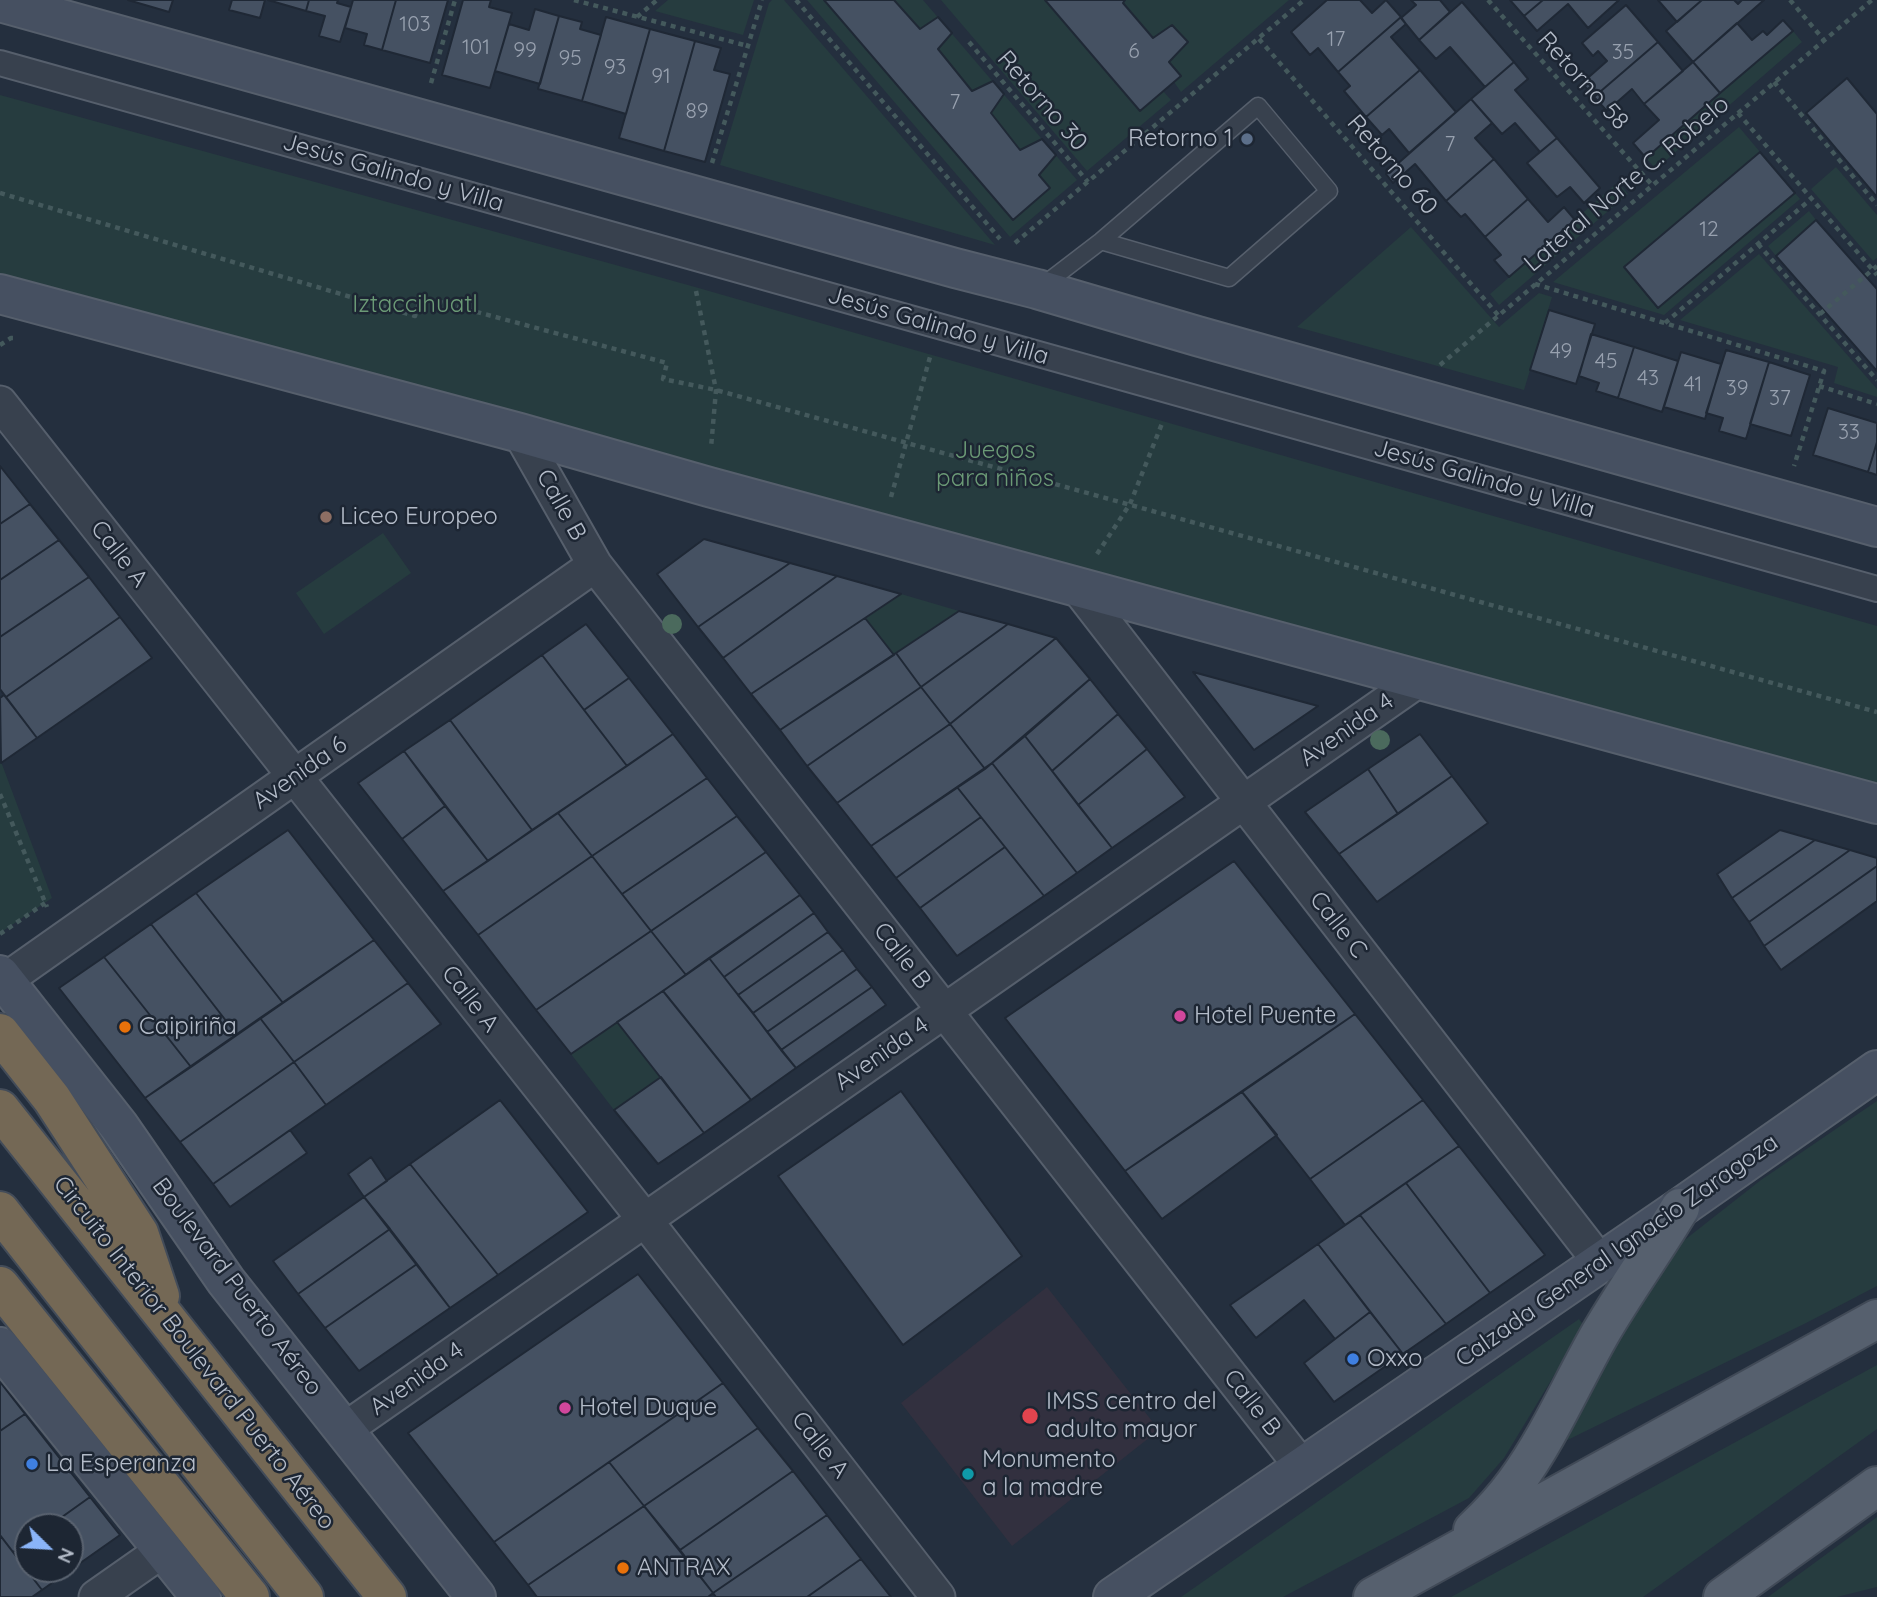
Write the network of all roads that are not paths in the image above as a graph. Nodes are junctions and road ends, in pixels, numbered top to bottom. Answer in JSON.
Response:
{"nodes":[{"id":1,"x":0,"y":2,"type":"edge"},
{"id":2,"x":0,"y":63,"type":"edge"},
{"id":3,"x":1101,"y":241,"type":"junction"},
{"id":4,"x":1037,"y":289,"type":"junction"},
{"id":5,"x":0,"y":294,"type":"edge"},
{"id":6,"x":0,"y":403,"type":"edge"},
{"id":7,"x":520,"y":433,"type":"junction"},
{"id":8,"x":1877,"y":527,"type":"edge"},
{"id":9,"x":595,"y":565,"type":"junction"},
{"id":10,"x":1077,"y":587,"type":"junction"},
{"id":11,"x":1877,"y":589,"type":"edge"},
{"id":12,"x":1420,"y":679,"type":"junction"},
{"id":13,"x":294,"y":777,"type":"junction"},
{"id":14,"x":1243,"y":802,"type":"junction"},
{"id":15,"x":1877,"y":804,"type":"edge"},
{"id":16,"x":2,"y":978,"type":"edge"},
{"id":17,"x":944,"y":1010,"type":"junction"},
{"id":18,"x":0,"y":1033,"type":"edge"},
{"id":19,"x":1877,"y":1070,"type":"edge"},
{"id":20,"x":0,"y":1108,"type":"edge"},
{"id":21,"x":1680,"y":1208,"type":"junction"},
{"id":22,"x":0,"y":1211,"type":"edge"},
{"id":23,"x":645,"y":1220,"type":"junction"},
{"id":24,"x":1600,"y":1262,"type":"junction"},
{"id":25,"x":0,"y":1286,"type":"edge"},
{"id":26,"x":1877,"y":1319,"type":"edge"},
{"id":27,"x":169,"y":1321,"type":"junction"},
{"id":28,"x":0,"y":1347,"type":"edge"},
{"id":29,"x":344,"y":1430,"type":"junction"},
{"id":30,"x":1302,"y":1467,"type":"junction"},
{"id":31,"x":1877,"y":1486,"type":"edge"},
{"id":32,"x":163,"y":1550,"type":"junction"},
{"id":33,"x":1444,"y":1558,"type":"junction"},
{"id":34,"x":96,"y":1597,"type":"edge"},
{"id":35,"x":201,"y":1597,"type":"edge"},
{"id":36,"x":250,"y":1597,"type":"edge"},
{"id":37,"x":304,"y":1597,"type":"edge"},
{"id":38,"x":387,"y":1597,"type":"edge"},
{"id":39,"x":476,"y":1597,"type":"edge"},
{"id":40,"x":938,"y":1597,"type":"edge"},
{"id":41,"x":1113,"y":1597,"type":"edge"},
{"id":42,"x":1373,"y":1597,"type":"edge"},
{"id":43,"x":1723,"y":1597,"type":"edge"}],
"edges":[{"from":1,"to":4,"type":"main road"},
{"from":2,"to":11,"type":"street","name":"Jesús Galindo y Villa"},
{"from":3,"to":3,"type":"lane"},
{"from":3,"to":4,"type":"lane"},
{"from":4,"to":8,"type":"main road"},
{"from":5,"to":7,"type":"main road"},
{"from":6,"to":13,"type":"street","name":"Calle A"},
{"from":7,"to":9,"type":"street","name":"Calle B"},
{"from":7,"to":10,"type":"main road"},
{"from":9,"to":13,"type":"street","name":"Avenida 6"},
{"from":9,"to":17,"type":"street","name":"Calle B"},
{"from":10,"to":12,"type":"main road"},
{"from":10,"to":14,"type":"street","name":"Calle C"},
{"from":12,"to":14,"type":"street","name":"Avenida 4"},
{"from":12,"to":15,"type":"main road"},
{"from":13,"to":16,"type":"street","name":"Avenida 6"},
{"from":13,"to":23,"type":"street","name":"Calle A"},
{"from":14,"to":17,"type":"street","name":"Avenida 4"},
{"from":14,"to":24,"type":"street","name":"Calle C"},
{"from":16,"to":29,"type":"main road","name":"Boulevard Puerto Aéreo"},
{"from":17,"to":23,"type":"street","name":"Avenida 4"},
{"from":17,"to":30,"type":"street","name":"Calle B"},
{"from":18,"to":27,"type":"highway"},
{"from":19,"to":21,"type":"main road","name":"Calzada General Ignacio Zaragoza"},
{"from":20,"to":27,"type":"highway","name":"Circuito Interior Boulevard Puerto Aéreo"},
{"from":21,"to":24,"type":"main road","name":"Calzada General Ignacio Zaragoza"},
{"from":21,"to":33,"type":"main road"},
{"from":22,"to":37,"type":"highway"},
{"from":23,"to":29,"type":"street","name":"Avenida 4"},
{"from":23,"to":40,"type":"street","name":"Calle A"},
{"from":24,"to":30,"type":"main road","name":"Calzada General Ignacio Zaragoza"},
{"from":25,"to":36,"type":"highway"},
{"from":26,"to":33,"type":"main road"},
{"from":27,"to":38,"type":"highway","name":"Circuito Interior Boulevard Puerto Aéreo"},
{"from":28,"to":32,"type":"main road"},
{"from":29,"to":39,"type":"main road","name":"Boulevard Puerto Aéreo"},
{"from":30,"to":41,"type":"main road","name":"Calzada General Ignacio Zaragoza"},
{"from":31,"to":43,"type":"main road"},
{"from":32,"to":34,"type":"street"},
{"from":32,"to":35,"type":"main road"},
{"from":33,"to":42,"type":"main road"}]}
